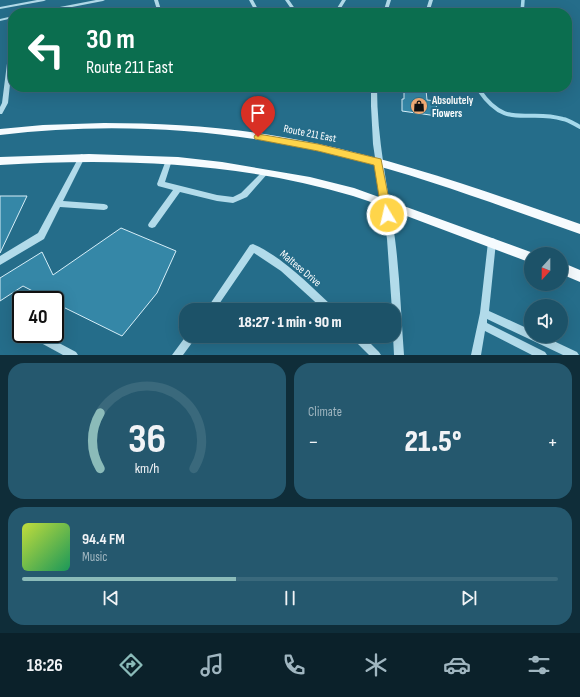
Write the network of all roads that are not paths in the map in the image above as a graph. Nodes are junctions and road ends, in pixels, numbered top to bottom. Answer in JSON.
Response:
{"nodes":[{"id":1,"x":44,"y":0,"type":"edge"},
{"id":2,"x":103,"y":0,"type":"edge"},
{"id":3,"x":0,"y":8,"type":"edge"},
{"id":4,"x":62,"y":8,"type":"edge"},
{"id":5,"x":8,"y":77,"type":"edge"},
{"id":6,"x":374,"y":92,"type":"edge"},
{"id":7,"x":0,"y":112,"type":"edge"},
{"id":8,"x":0,"y":132,"type":"edge"},
{"id":9,"x":82,"y":157,"type":"junction"},
{"id":10,"x":169,"y":160,"type":"junction"},
{"id":11,"x":0,"y":161,"type":"edge"},
{"id":12,"x":378,"y":162,"type":"junction"},
{"id":13,"x":266,"y":172,"type":"junction"},
{"id":14,"x":178,"y":189,"type":"junction"},
{"id":15,"x":385,"y":203,"type":"junction"},
{"id":16,"x":58,"y":204,"type":"junction"},
{"id":17,"x":104,"y":207,"type":"dead end"},
{"id":18,"x":152,"y":225,"type":"dead end"},
{"id":19,"x":580,"y":229,"type":"edge"},
{"id":20,"x":492,"y":242,"type":"junction"},
{"id":21,"x":524,"y":254,"type":"edge"},
{"id":22,"x":0,"y":261,"type":"edge"},
{"id":23,"x":568,"y":271,"type":"edge"},
{"id":24,"x":580,"y":276,"type":"edge"},
{"id":25,"x":215,"y":303,"type":"edge"},
{"id":26,"x":323,"y":303,"type":"edge"},
{"id":27,"x":484,"y":314,"type":"junction"},
{"id":28,"x":482,"y":325,"type":"junction"},
{"id":29,"x":524,"y":332,"type":"edge"},
{"id":30,"x":50,"y":343,"type":"edge"},
{"id":31,"x":186,"y":343,"type":"edge"},
{"id":32,"x":363,"y":343,"type":"edge"},
{"id":33,"x":549,"y":343,"type":"edge"},
{"id":34,"x":73,"y":355,"type":"edge"},
{"id":35,"x":177,"y":355,"type":"edge"},
{"id":36,"x":376,"y":355,"type":"edge"},
{"id":37,"x":399,"y":355,"type":"edge"},
{"id":38,"x":476,"y":355,"type":"edge"},
{"id":39,"x":542,"y":355,"type":"edge"},
{"id":40,"x":574,"y":355,"type":"edge"}],
"edges":[{"from":1,"to":3,"type":"street"},
{"from":2,"to":4,"type":"street"},
{"from":5,"to":7,"type":"street"},
{"from":6,"to":12,"type":"street"},
{"from":8,"to":12,"type":"main road","name":"Route 211 East"},
{"from":9,"to":10,"type":"main road"},
{"from":9,"to":11,"type":"main road"},
{"from":9,"to":16,"type":"street"},
{"from":10,"to":13,"type":"main road"},
{"from":10,"to":14,"type":"street"},
{"from":12,"to":15,"type":"street"},
{"from":12,"to":19,"type":"main road","name":"Route 211 East"},
{"from":13,"to":14,"type":"street"},
{"from":13,"to":15,"type":"main road"},
{"from":14,"to":18,"type":"street"},
{"from":15,"to":20,"type":"main road"},
{"from":15,"to":37,"type":"street"},
{"from":16,"to":17,"type":"street"},
{"from":16,"to":22,"type":"street"},
{"from":20,"to":21,"type":"main road"},
{"from":20,"to":27,"type":"street"},
{"from":23,"to":24,"type":"main road"},
{"from":25,"to":26,"type":"street","name":"Maltese Drive"},
{"from":27,"to":28,"type":"street"},
{"from":27,"to":29,"type":"street"},
{"from":28,"to":38,"type":"street"},
{"from":28,"to":39,"type":"street"},
{"from":30,"to":34,"type":"street"},
{"from":31,"to":35,"type":"street"},
{"from":32,"to":36,"type":"street"},
{"from":33,"to":40,"type":"street"}]}
